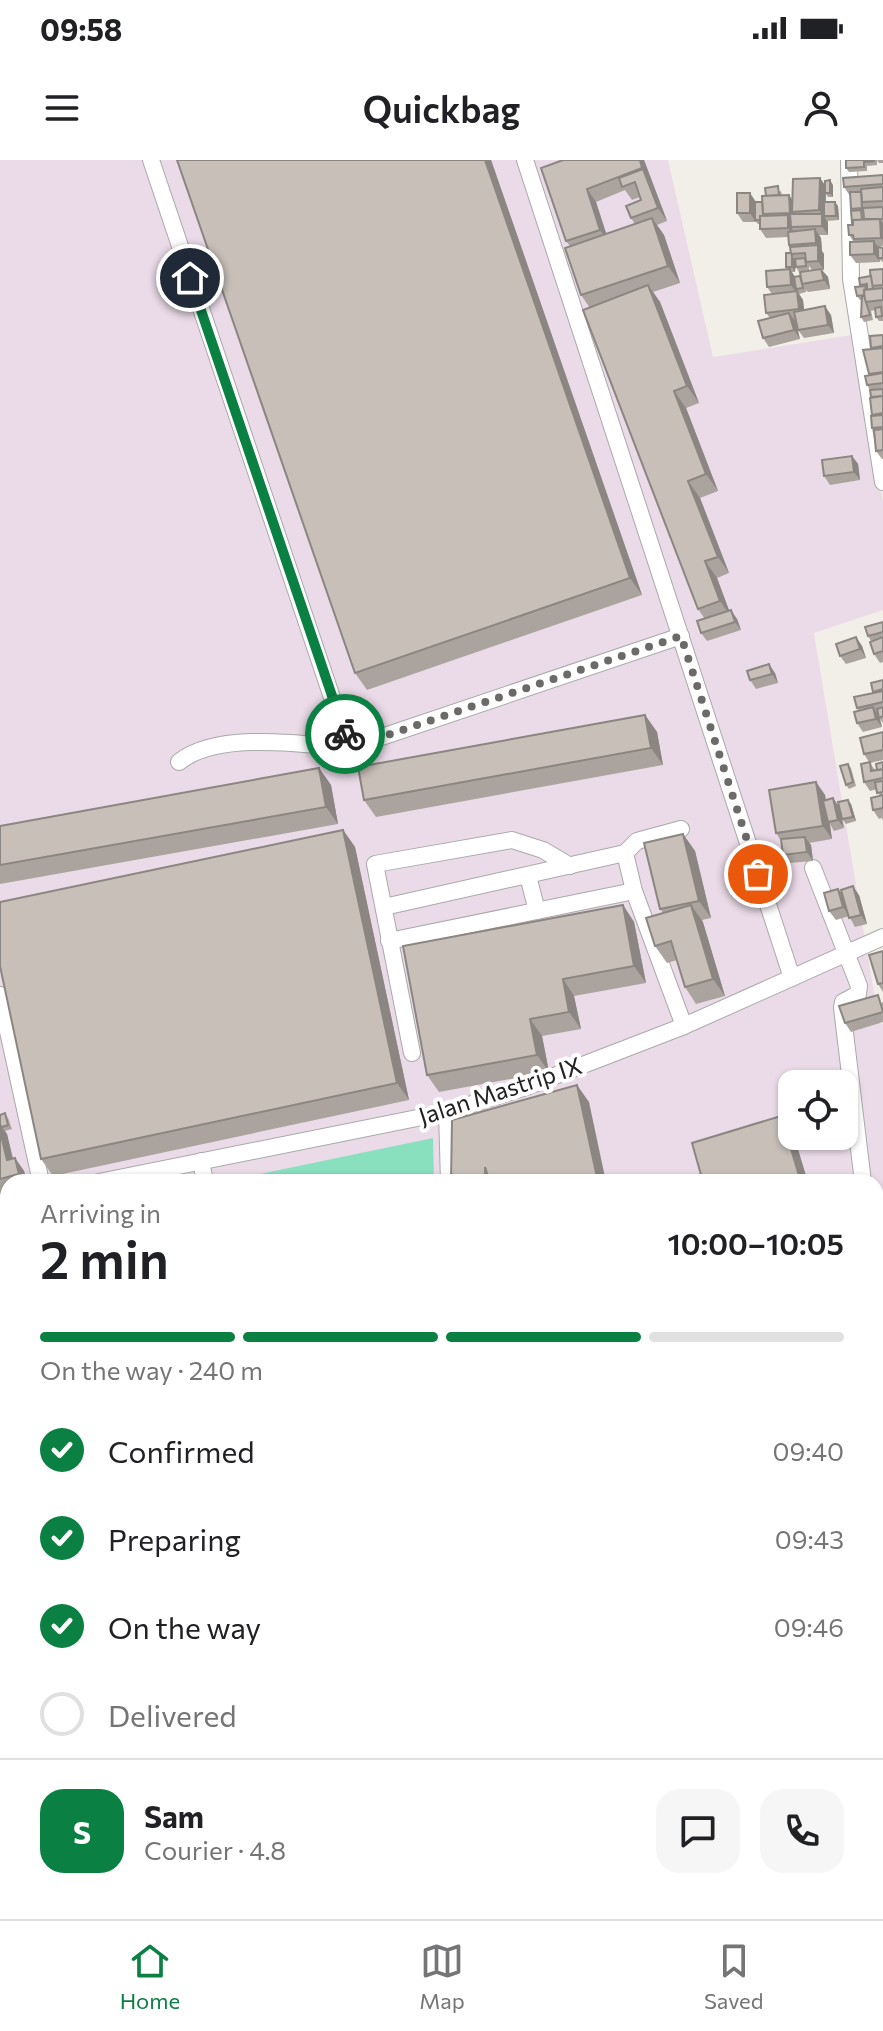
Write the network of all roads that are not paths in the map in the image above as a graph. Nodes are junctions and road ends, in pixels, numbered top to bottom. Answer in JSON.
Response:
{"nodes":[{"id":1,"x":151,"y":160,"type":"edge"},
{"id":2,"x":526,"y":160,"type":"edge"},
{"id":3,"x":849,"y":160,"type":"edge"},
{"id":4,"x":871,"y":177,"type":"edge"},
{"id":5,"x":848,"y":181,"type":"junction"},
{"id":6,"x":883,"y":482,"type":"edge"},
{"id":7,"x":681,"y":636,"type":"junction"},
{"id":8,"x":349,"y":748,"type":"junction"},
{"id":9,"x":179,"y":762,"type":"dead end"},
{"id":10,"x":681,"y":829,"type":"dead end"},
{"id":11,"x":625,"y":853,"type":"junction"},
{"id":12,"x":570,"y":866,"type":"junction"},
{"id":13,"x":813,"y":868,"type":"dead end"},
{"id":14,"x":528,"y":876,"type":"junction"},
{"id":15,"x":634,"y":891,"type":"junction"},
{"id":16,"x":384,"y":907,"type":"junction"},
{"id":17,"x":537,"y":911,"type":"junction"},
{"id":18,"x":883,"y":937,"type":"edge"},
{"id":19,"x":389,"y":941,"type":"junction"},
{"id":20,"x":846,"y":953,"type":"junction"},
{"id":21,"x":792,"y":978,"type":"junction"},
{"id":22,"x":0,"y":995,"type":"edge"},
{"id":23,"x":684,"y":1026,"type":"junction"},
{"id":24,"x":412,"y":1053,"type":"dead end"},
{"id":25,"x":447,"y":1112,"type":"junction"},
{"id":26,"x":201,"y":1161,"type":"junction"},
{"id":27,"x":39,"y":1174,"type":"edge"},
{"id":28,"x":138,"y":1174,"type":"edge"},
{"id":29,"x":203,"y":1174,"type":"edge"},
{"id":30,"x":449,"y":1174,"type":"edge"},
{"id":31,"x":862,"y":1174,"type":"edge"}],
"edges":[{"from":1,"to":8,"type":"street"},
{"from":2,"to":7,"type":"street"},
{"from":3,"to":5,"type":"street"},
{"from":4,"to":5,"type":"street"},
{"from":5,"to":6,"type":"street"},
{"from":7,"to":8,"type":"street"},
{"from":7,"to":21,"type":"street"},
{"from":8,"to":9,"type":"street"},
{"from":10,"to":11,"type":"street"},
{"from":11,"to":12,"type":"street"},
{"from":11,"to":15,"type":"street"},
{"from":12,"to":14,"type":"street"},
{"from":12,"to":16,"type":"street"},
{"from":13,"to":20,"type":"street"},
{"from":14,"to":16,"type":"street"},
{"from":14,"to":17,"type":"street"},
{"from":15,"to":17,"type":"street"},
{"from":15,"to":23,"type":"street"},
{"from":16,"to":19,"type":"street"},
{"from":17,"to":19,"type":"street"},
{"from":18,"to":20,"type":"street","name":"Jalan Mastrip IX"},
{"from":19,"to":24,"type":"street"},
{"from":20,"to":21,"type":"street","name":"Jalan Mastrip IX"},
{"from":20,"to":31,"type":"street"},
{"from":21,"to":23,"type":"street","name":"Jalan Mastrip IX"},
{"from":22,"to":27,"type":"street"},
{"from":23,"to":25,"type":"street","name":"Jalan Mastrip IX"},
{"from":25,"to":26,"type":"street","name":"Jalan Mastrip IX"},
{"from":25,"to":30,"type":"street"},
{"from":26,"to":28,"type":"street","name":"Jalan Mastrip IX"},
{"from":26,"to":29,"type":"street"}]}
